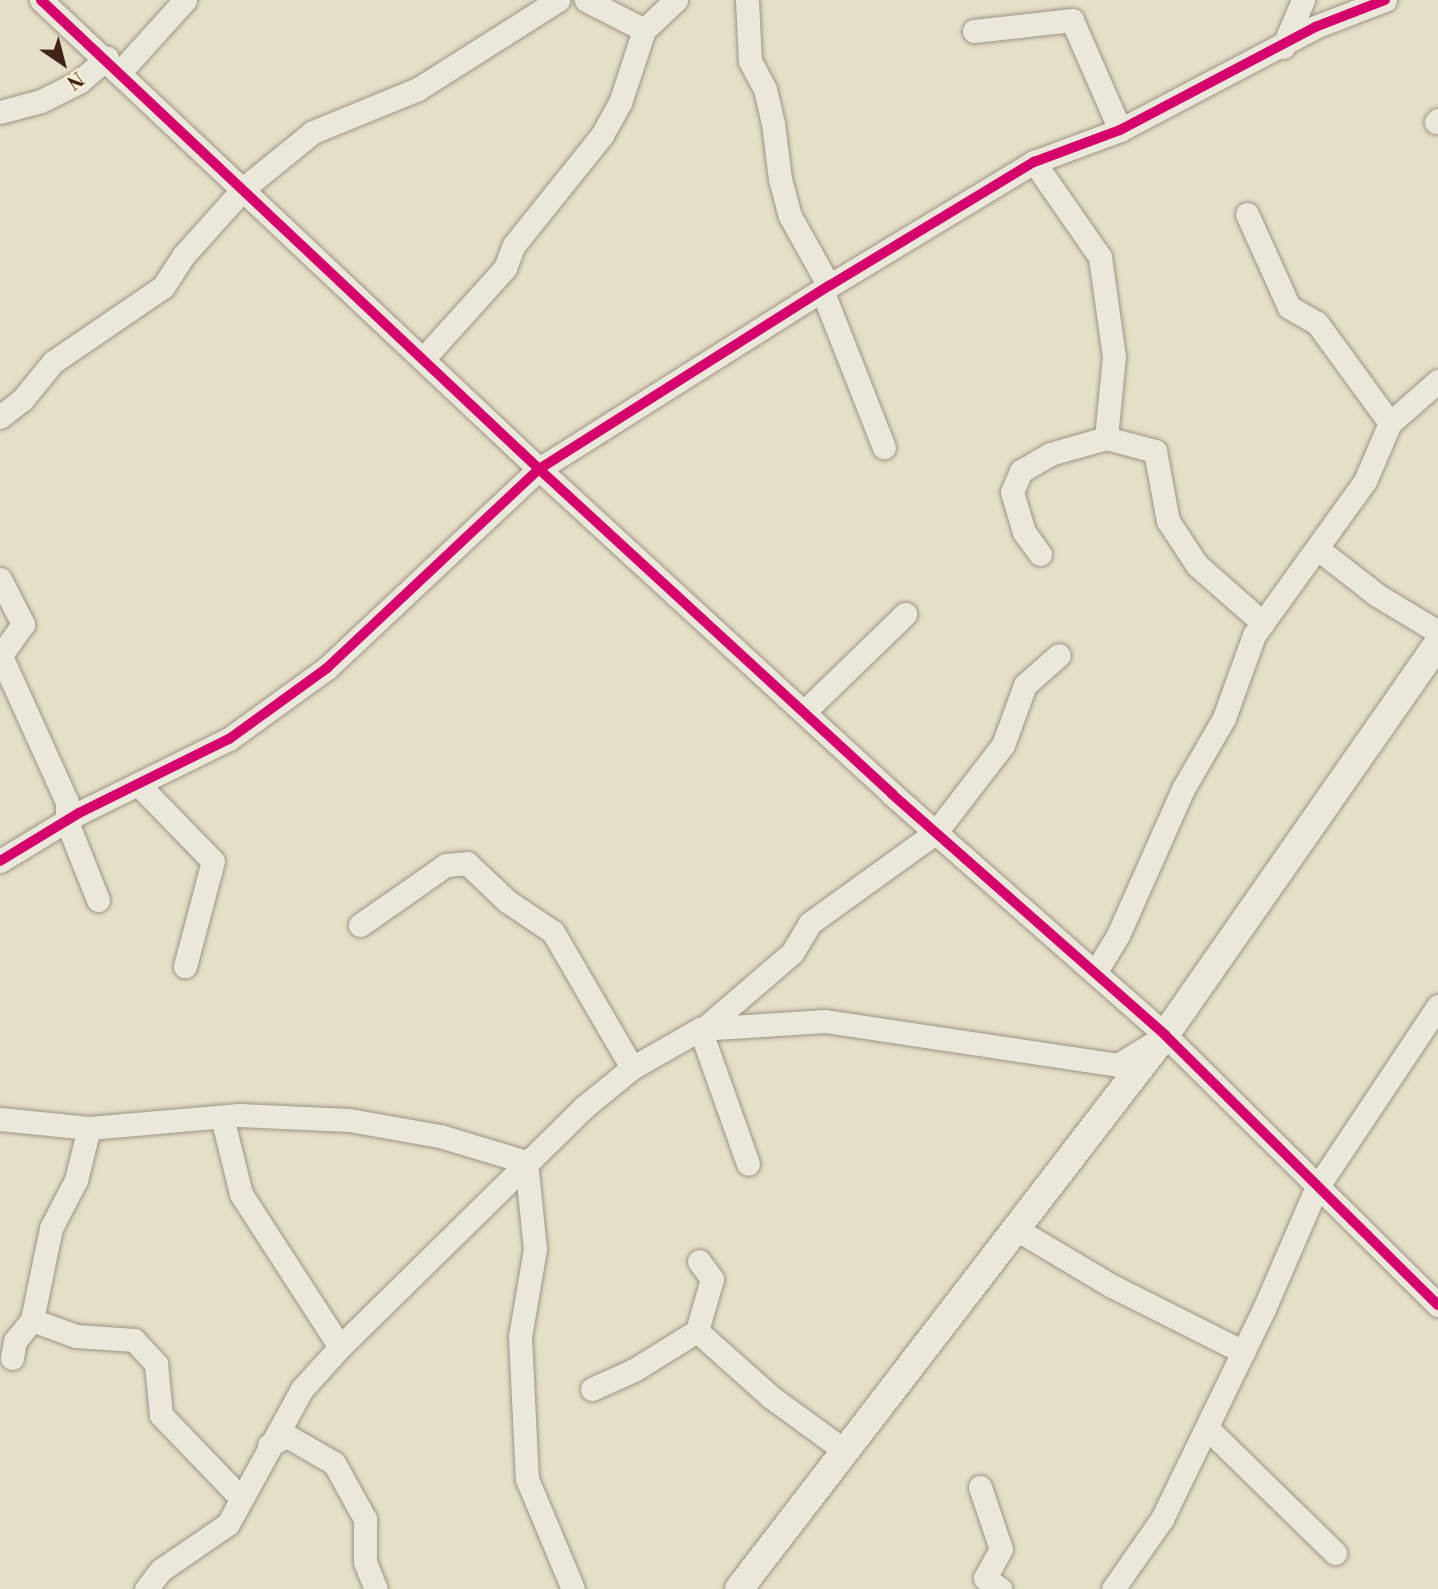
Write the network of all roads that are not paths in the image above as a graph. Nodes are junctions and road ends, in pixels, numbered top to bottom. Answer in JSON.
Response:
{"nodes":[{"id":1,"x":41,"y":0,"type":"edge"},
{"id":2,"x":185,"y":0,"type":"edge"},
{"id":3,"x":558,"y":0,"type":"edge"},
{"id":4,"x":586,"y":0,"type":"edge"},
{"id":5,"x":676,"y":0,"type":"edge"},
{"id":6,"x":747,"y":0,"type":"edge"},
{"id":7,"x":1303,"y":0,"type":"edge"},
{"id":8,"x":1385,"y":0,"type":"edge"},
{"id":9,"x":644,"y":30,"type":"junction"},
{"id":10,"x":974,"y":31,"type":"dead end"},
{"id":11,"x":1283,"y":47,"type":"junction"},
{"id":12,"x":114,"y":65,"type":"junction"},
{"id":13,"x":0,"y":112,"type":"edge"},
{"id":14,"x":1119,"y":130,"type":"junction"},
{"id":15,"x":1034,"y":162,"type":"junction"},
{"id":16,"x":244,"y":188,"type":"junction"},
{"id":17,"x":1247,"y":214,"type":"dead end"},
{"id":18,"x":826,"y":288,"type":"junction"},
{"id":19,"x":424,"y":358,"type":"junction"},
{"id":20,"x":1438,"y":381,"type":"edge"},
{"id":21,"x":0,"y":417,"type":"edge"},
{"id":22,"x":1390,"y":424,"type":"junction"},
{"id":23,"x":1106,"y":438,"type":"junction"},
{"id":24,"x":884,"y":447,"type":"dead end"},
{"id":25,"x":539,"y":469,"type":"junction"},
{"id":26,"x":1318,"y":548,"type":"junction"},
{"id":27,"x":1040,"y":554,"type":"dead end"},
{"id":28,"x":0,"y":579,"type":"edge"},
{"id":29,"x":905,"y":614,"type":"dead end"},
{"id":30,"x":1263,"y":623,"type":"junction"},
{"id":31,"x":1438,"y":632,"type":"edge"},
{"id":32,"x":1438,"y":643,"type":"edge"},
{"id":33,"x":1059,"y":654,"type":"dead end"},
{"id":34,"x":804,"y":712,"type":"junction"},
{"id":35,"x":138,"y":784,"type":"junction"},
{"id":36,"x":67,"y":820,"type":"junction"},
{"id":37,"x":936,"y":832,"type":"junction"},
{"id":38,"x":0,"y":861,"type":"edge"},
{"id":39,"x":98,"y":900,"type":"dead end"},
{"id":40,"x":360,"y":925,"type":"dead end"},
{"id":41,"x":185,"y":966,"type":"dead end"},
{"id":42,"x":1095,"y":973,"type":"junction"},
{"id":43,"x":1438,"y":1006,"type":"edge"},
{"id":44,"x":704,"y":1027,"type":"junction"},
{"id":45,"x":1165,"y":1035,"type":"junction"},
{"id":46,"x":632,"y":1068,"type":"junction"},
{"id":47,"x":222,"y":1117,"type":"junction"},
{"id":48,"x":0,"y":1119,"type":"edge"},
{"id":49,"x":89,"y":1128,"type":"junction"},
{"id":50,"x":526,"y":1162,"type":"junction"},
{"id":51,"x":748,"y":1164,"type":"dead end"},
{"id":52,"x":1316,"y":1189,"type":"junction"},
{"id":53,"x":1016,"y":1229,"type":"junction"},
{"id":54,"x":699,"y":1262,"type":"dead end"},
{"id":55,"x":1438,"y":1305,"type":"edge"},
{"id":56,"x":32,"y":1320,"type":"junction"},
{"id":57,"x":697,"y":1331,"type":"junction"},
{"id":58,"x":340,"y":1347,"type":"junction"},
{"id":59,"x":1243,"y":1352,"type":"junction"},
{"id":60,"x":12,"y":1358,"type":"dead end"},
{"id":61,"x":592,"y":1389,"type":"dead end"},
{"id":62,"x":1207,"y":1428,"type":"junction"},
{"id":63,"x":269,"y":1445,"type":"junction"},
{"id":64,"x":845,"y":1451,"type":"junction"},
{"id":65,"x":980,"y":1487,"type":"dead end"},
{"id":66,"x":241,"y":1498,"type":"junction"},
{"id":67,"x":1335,"y":1553,"type":"dead end"},
{"id":68,"x":146,"y":1589,"type":"edge"},
{"id":69,"x":376,"y":1589,"type":"edge"},
{"id":70,"x":573,"y":1589,"type":"edge"},
{"id":71,"x":739,"y":1589,"type":"edge"},
{"id":72,"x":1000,"y":1589,"type":"edge"},
{"id":73,"x":1112,"y":1589,"type":"edge"}],
"edges":[{"from":1,"to":12,"type":"street"},
{"from":2,"to":12,"type":"street"},
{"from":3,"to":16,"type":"street"},
{"from":4,"to":9,"type":"street"},
{"from":5,"to":9,"type":"street"},
{"from":6,"to":18,"type":"street"},
{"from":7,"to":11,"type":"street"},
{"from":8,"to":11,"type":"street"},
{"from":9,"to":19,"type":"street"},
{"from":10,"to":14,"type":"street"},
{"from":11,"to":14,"type":"street"},
{"from":12,"to":13,"type":"street"},
{"from":12,"to":16,"type":"street"},
{"from":14,"to":15,"type":"street"},
{"from":15,"to":18,"type":"street"},
{"from":15,"to":23,"type":"street"},
{"from":16,"to":19,"type":"street"},
{"from":16,"to":21,"type":"street"},
{"from":17,"to":22,"type":"street"},
{"from":18,"to":24,"type":"street"},
{"from":18,"to":25,"type":"street"},
{"from":19,"to":25,"type":"street"},
{"from":20,"to":22,"type":"street"},
{"from":22,"to":26,"type":"street"},
{"from":23,"to":27,"type":"street"},
{"from":23,"to":30,"type":"street"},
{"from":25,"to":34,"type":"street"},
{"from":25,"to":35,"type":"street"},
{"from":26,"to":30,"type":"street"},
{"from":26,"to":31,"type":"street"},
{"from":28,"to":36,"type":"street"},
{"from":29,"to":34,"type":"street"},
{"from":30,"to":42,"type":"street"},
{"from":32,"to":45,"type":"street"},
{"from":33,"to":37,"type":"street"},
{"from":34,"to":37,"type":"street"},
{"from":35,"to":36,"type":"street"},
{"from":35,"to":41,"type":"street"},
{"from":36,"to":38,"type":"street"},
{"from":36,"to":39,"type":"street"},
{"from":37,"to":42,"type":"street"},
{"from":37,"to":44,"type":"street"},
{"from":40,"to":46,"type":"street"},
{"from":42,"to":45,"type":"street"},
{"from":43,"to":52,"type":"street"},
{"from":44,"to":45,"type":"street"},
{"from":44,"to":46,"type":"street"},
{"from":44,"to":51,"type":"street"},
{"from":45,"to":52,"type":"street"},
{"from":45,"to":53,"type":"street"},
{"from":46,"to":50,"type":"street"},
{"from":47,"to":49,"type":"street"},
{"from":47,"to":50,"type":"street"},
{"from":47,"to":58,"type":"street"},
{"from":48,"to":49,"type":"street"},
{"from":49,"to":56,"type":"street"},
{"from":50,"to":58,"type":"street"},
{"from":50,"to":70,"type":"street"},
{"from":52,"to":55,"type":"street"},
{"from":52,"to":59,"type":"street"},
{"from":53,"to":59,"type":"street"},
{"from":53,"to":64,"type":"street"},
{"from":54,"to":57,"type":"street"},
{"from":56,"to":60,"type":"street"},
{"from":56,"to":66,"type":"street"},
{"from":57,"to":61,"type":"street"},
{"from":57,"to":64,"type":"street"},
{"from":58,"to":63,"type":"street"},
{"from":59,"to":62,"type":"street"},
{"from":62,"to":67,"type":"street"},
{"from":62,"to":73,"type":"street"},
{"from":63,"to":66,"type":"street"},
{"from":63,"to":69,"type":"street"},
{"from":64,"to":71,"type":"street"},
{"from":65,"to":72,"type":"street"},
{"from":66,"to":68,"type":"street"}]}
